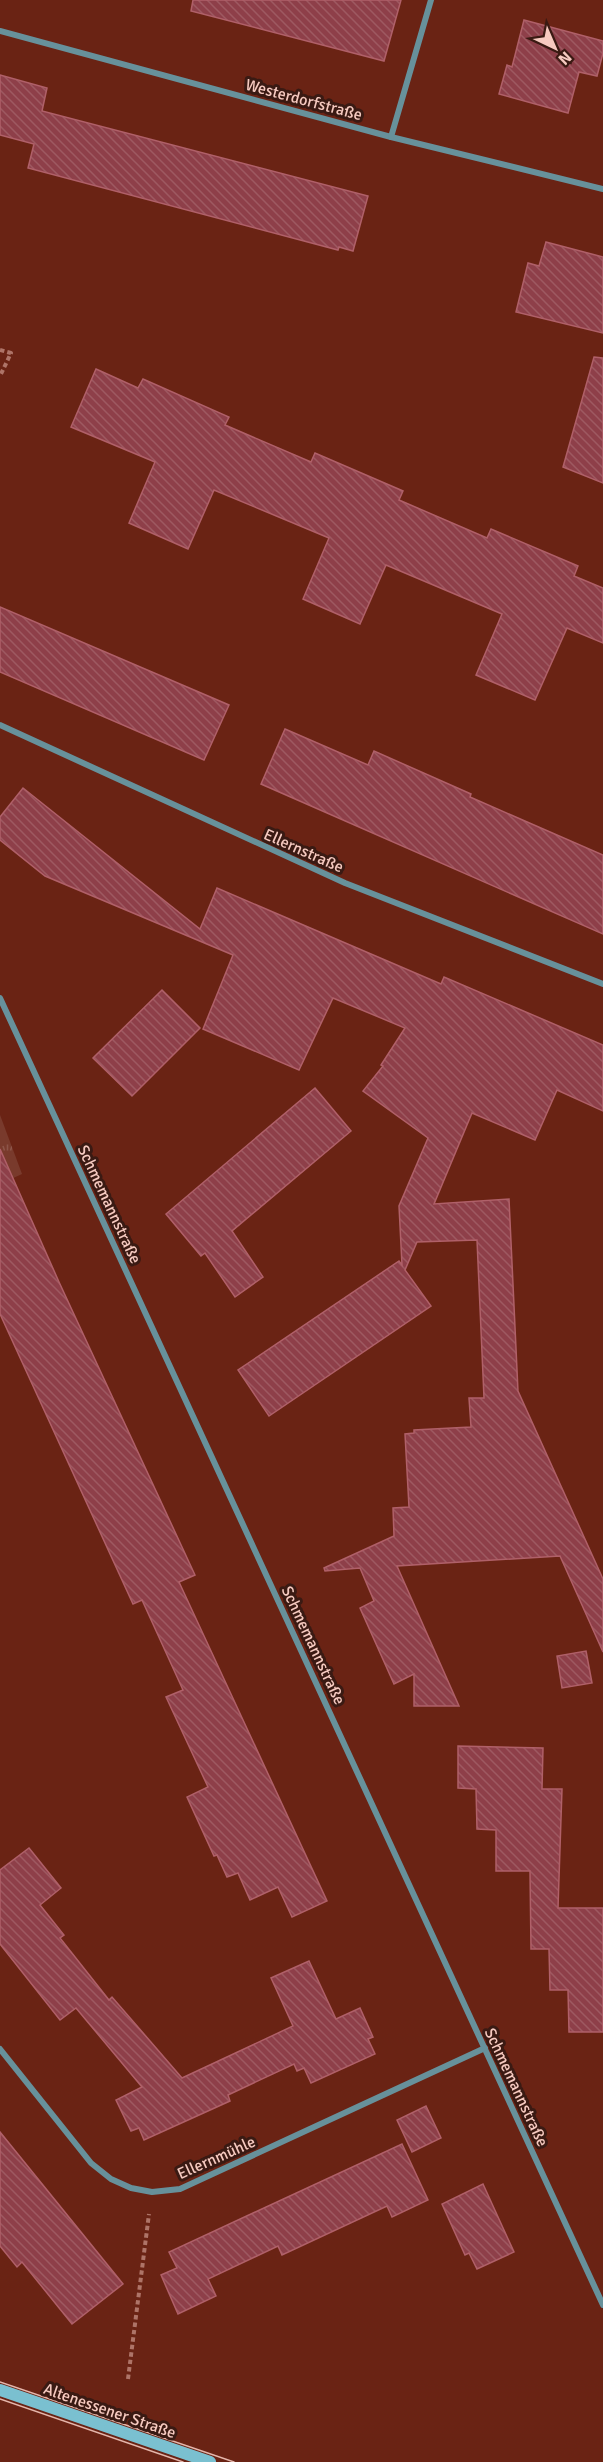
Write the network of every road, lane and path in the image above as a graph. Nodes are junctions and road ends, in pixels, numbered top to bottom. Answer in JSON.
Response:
{"nodes":[{"id":1,"x":431,"y":0,"type":"edge"},
{"id":2,"x":0,"y":31,"type":"edge"},
{"id":3,"x":391,"y":137,"type":"junction"},
{"id":4,"x":603,"y":189,"type":"edge"},
{"id":5,"x":0,"y":350,"type":"edge"},
{"id":6,"x":0,"y":376,"type":"edge"},
{"id":7,"x":0,"y":725,"type":"edge"},
{"id":8,"x":603,"y":984,"type":"edge"},
{"id":9,"x":0,"y":998,"type":"edge"},
{"id":10,"x":484,"y":2048,"type":"junction"},
{"id":11,"x":0,"y":2049,"type":"edge"},
{"id":12,"x":152,"y":2192,"type":"junction"},
{"id":13,"x":603,"y":2305,"type":"edge"},
{"id":14,"x":128,"y":2379,"type":"dead end"},
{"id":15,"x":0,"y":2390,"type":"edge"},
{"id":16,"x":210,"y":2462,"type":"edge"}],
"edges":[{"from":1,"to":3,"type":"street"},
{"from":2,"to":3,"type":"street","name":"Westerdorfstraße"},
{"from":3,"to":4,"type":"street","name":"Westerdorfstraße"},
{"from":5,"to":6,"type":"path"},
{"from":7,"to":8,"type":"street","name":"Ellernstraße"},
{"from":9,"to":10,"type":"street","name":"Schmemannstraße"},
{"from":10,"to":12,"type":"street","name":"Ellernmühle"},
{"from":10,"to":13,"type":"street","name":"Schmemannstraße"},
{"from":11,"to":12,"type":"street","name":"Ellernmühle"},
{"from":12,"to":14,"type":"path"},
{"from":15,"to":16,"type":"main road","name":"Altenessener Straße"}]}
